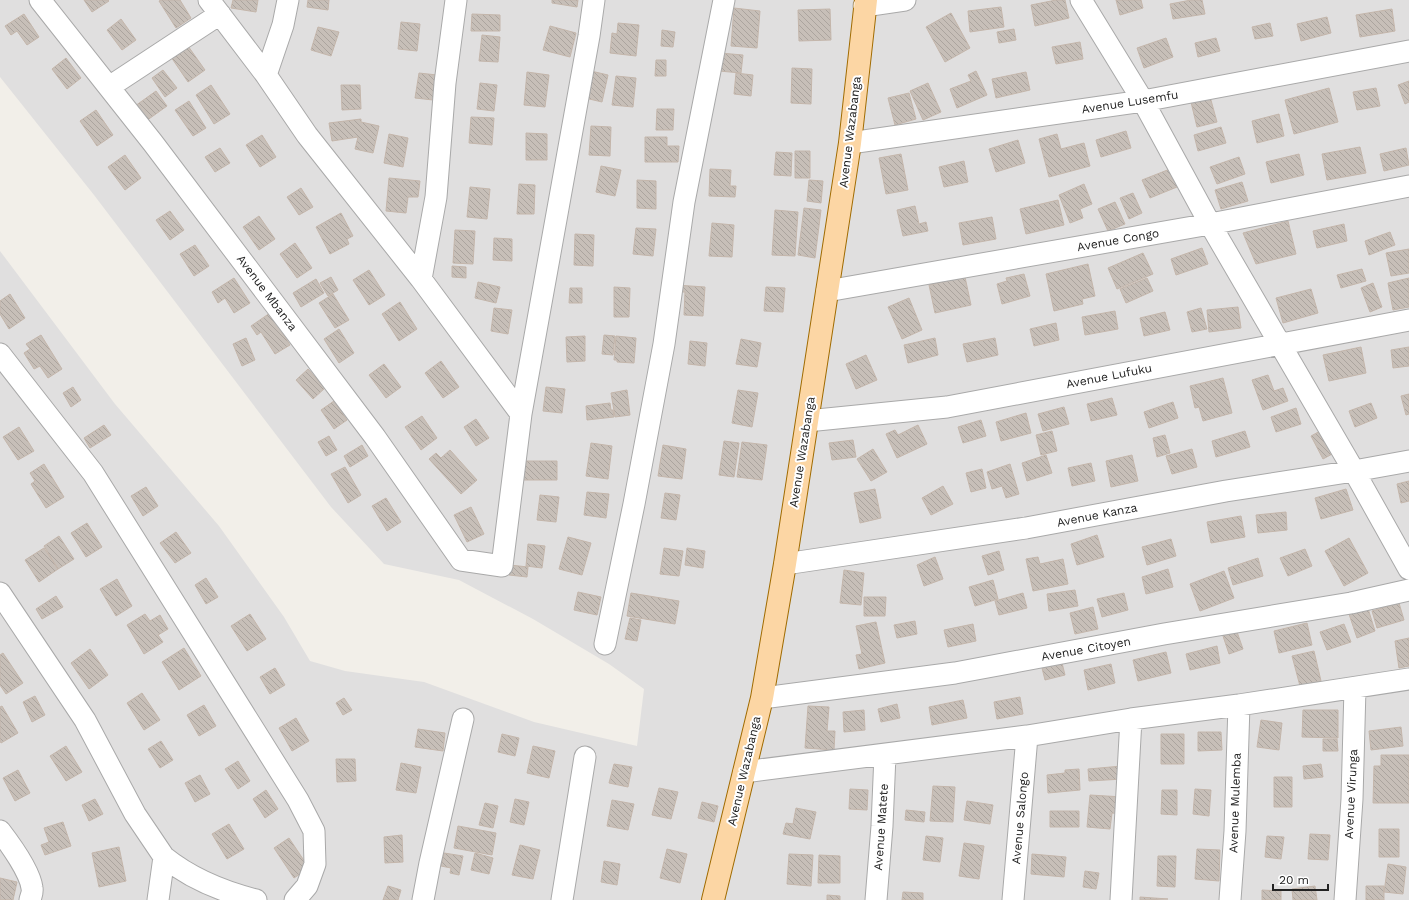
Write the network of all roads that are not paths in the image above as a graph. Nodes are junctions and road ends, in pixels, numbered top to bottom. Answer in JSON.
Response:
{"nodes":[{"id":1,"x":40,"y":0,"type":"edge"},
{"id":2,"x":288,"y":0,"type":"edge"},
{"id":3,"x":456,"y":0,"type":"edge"},
{"id":4,"x":594,"y":0,"type":"edge"},
{"id":5,"x":724,"y":0,"type":"edge"},
{"id":6,"x":905,"y":0,"type":"edge"},
{"id":7,"x":1081,"y":0,"type":"edge"},
{"id":8,"x":865,"y":3,"type":"edge"},
{"id":9,"x":215,"y":7,"type":"edge"},
{"id":10,"x":1409,"y":51,"type":"edge"},
{"id":11,"x":266,"y":75,"type":"junction"},
{"id":12,"x":109,"y":87,"type":"junction"},
{"id":13,"x":1143,"y":102,"type":"junction"},
{"id":14,"x":850,"y":143,"type":"junction"},
{"id":15,"x":1409,"y":186,"type":"edge"},
{"id":16,"x":1210,"y":224,"type":"junction"},
{"id":17,"x":422,"y":279,"type":"junction"},
{"id":18,"x":827,"y":291,"type":"junction"},
{"id":19,"x":1409,"y":320,"type":"edge"},
{"id":20,"x":1280,"y":344,"type":"junction"},
{"id":21,"x":0,"y":354,"type":"edge"},
{"id":22,"x":521,"y":414,"type":"junction"},
{"id":23,"x":807,"y":420,"type":"junction"},
{"id":24,"x":1409,"y":461,"type":"edge"},
{"id":25,"x":1354,"y":471,"type":"junction"},
{"id":26,"x":785,"y":564,"type":"junction"},
{"id":27,"x":1409,"y":569,"type":"edge"},
{"id":28,"x":1409,"y":590,"type":"edge"},
{"id":29,"x":0,"y":593,"type":"edge"},
{"id":30,"x":605,"y":644,"type":"dead end"},
{"id":31,"x":1409,"y":678,"type":"edge"},
{"id":32,"x":1355,"y":688,"type":"junction"},
{"id":33,"x":762,"y":698,"type":"junction"},
{"id":34,"x":1239,"y":705,"type":"junction"},
{"id":35,"x":463,"y":719,"type":"dead end"},
{"id":36,"x":1131,"y":719,"type":"junction"},
{"id":37,"x":1027,"y":736,"type":"junction"},
{"id":38,"x":885,"y":755,"type":"junction"},
{"id":39,"x":585,"y":757,"type":"dead end"},
{"id":40,"x":744,"y":772,"type":"junction"},
{"id":41,"x":0,"y":831,"type":"edge"},
{"id":42,"x":164,"y":857,"type":"junction"},
{"id":43,"x":30,"y":900,"type":"edge"},
{"id":44,"x":158,"y":900,"type":"edge"},
{"id":45,"x":256,"y":900,"type":"edge"},
{"id":46,"x":295,"y":900,"type":"edge"},
{"id":47,"x":423,"y":900,"type":"edge"},
{"id":48,"x":562,"y":900,"type":"edge"},
{"id":49,"x":713,"y":900,"type":"edge"},
{"id":50,"x":876,"y":900,"type":"edge"},
{"id":51,"x":1013,"y":900,"type":"edge"},
{"id":52,"x":1122,"y":900,"type":"edge"},
{"id":53,"x":1230,"y":900,"type":"edge"},
{"id":54,"x":1345,"y":900,"type":"edge"}],
"edges":[{"from":1,"to":12,"type":"street","name":"Avenue Mbanza"},
{"from":2,"to":11,"type":"street"},
{"from":3,"to":17,"type":"street"},
{"from":4,"to":22,"type":"street"},
{"from":5,"to":30,"type":"street"},
{"from":6,"to":8,"type":"street"},
{"from":7,"to":13,"type":"street"},
{"from":8,"to":14,"type":"main road","name":"Avenue Wazabanga"},
{"from":9,"to":11,"type":"street"},
{"from":9,"to":12,"type":"street"},
{"from":10,"to":13,"type":"street","name":"Avenue Lusemfu"},
{"from":11,"to":17,"type":"street"},
{"from":12,"to":22,"type":"street","name":"Avenue Mbanza"},
{"from":13,"to":14,"type":"street","name":"Avenue Lusemfu"},
{"from":13,"to":16,"type":"street"},
{"from":14,"to":18,"type":"main road","name":"Avenue Wazabanga"},
{"from":15,"to":16,"type":"street","name":"Avenue Congo"},
{"from":16,"to":18,"type":"street","name":"Avenue Congo"},
{"from":16,"to":20,"type":"street"},
{"from":17,"to":22,"type":"street"},
{"from":18,"to":23,"type":"main road","name":"Avenue Wazabanga"},
{"from":19,"to":20,"type":"street","name":"Avenue Lufuku"},
{"from":20,"to":23,"type":"street","name":"Avenue Lufuku"},
{"from":20,"to":25,"type":"street"},
{"from":21,"to":46,"type":"street"},
{"from":23,"to":26,"type":"main road","name":"Avenue Wazabanga"},
{"from":24,"to":25,"type":"street","name":"Avenue Kanza"},
{"from":25,"to":26,"type":"street","name":"Avenue Kanza"},
{"from":25,"to":27,"type":"street"},
{"from":26,"to":33,"type":"main road","name":"Avenue Wazabanga"},
{"from":28,"to":33,"type":"street","name":"Avenue Citoyen"},
{"from":29,"to":42,"type":"street"},
{"from":31,"to":32,"type":"street"},
{"from":32,"to":34,"type":"street"},
{"from":32,"to":54,"type":"street","name":"Avenue Virunga"},
{"from":33,"to":40,"type":"main road","name":"Avenue Wazabanga"},
{"from":34,"to":36,"type":"street"},
{"from":34,"to":53,"type":"street","name":"Avenue Mulemba"},
{"from":35,"to":47,"type":"street"},
{"from":36,"to":37,"type":"street"},
{"from":36,"to":52,"type":"street"},
{"from":37,"to":38,"type":"street"},
{"from":37,"to":51,"type":"street","name":"Avenue Salongo"},
{"from":38,"to":40,"type":"street"},
{"from":38,"to":50,"type":"street","name":"Avenue Matete"},
{"from":39,"to":48,"type":"street"},
{"from":40,"to":49,"type":"main road","name":"Avenue Wazabanga"},
{"from":41,"to":43,"type":"street"},
{"from":42,"to":44,"type":"street"},
{"from":42,"to":45,"type":"street"}]}
